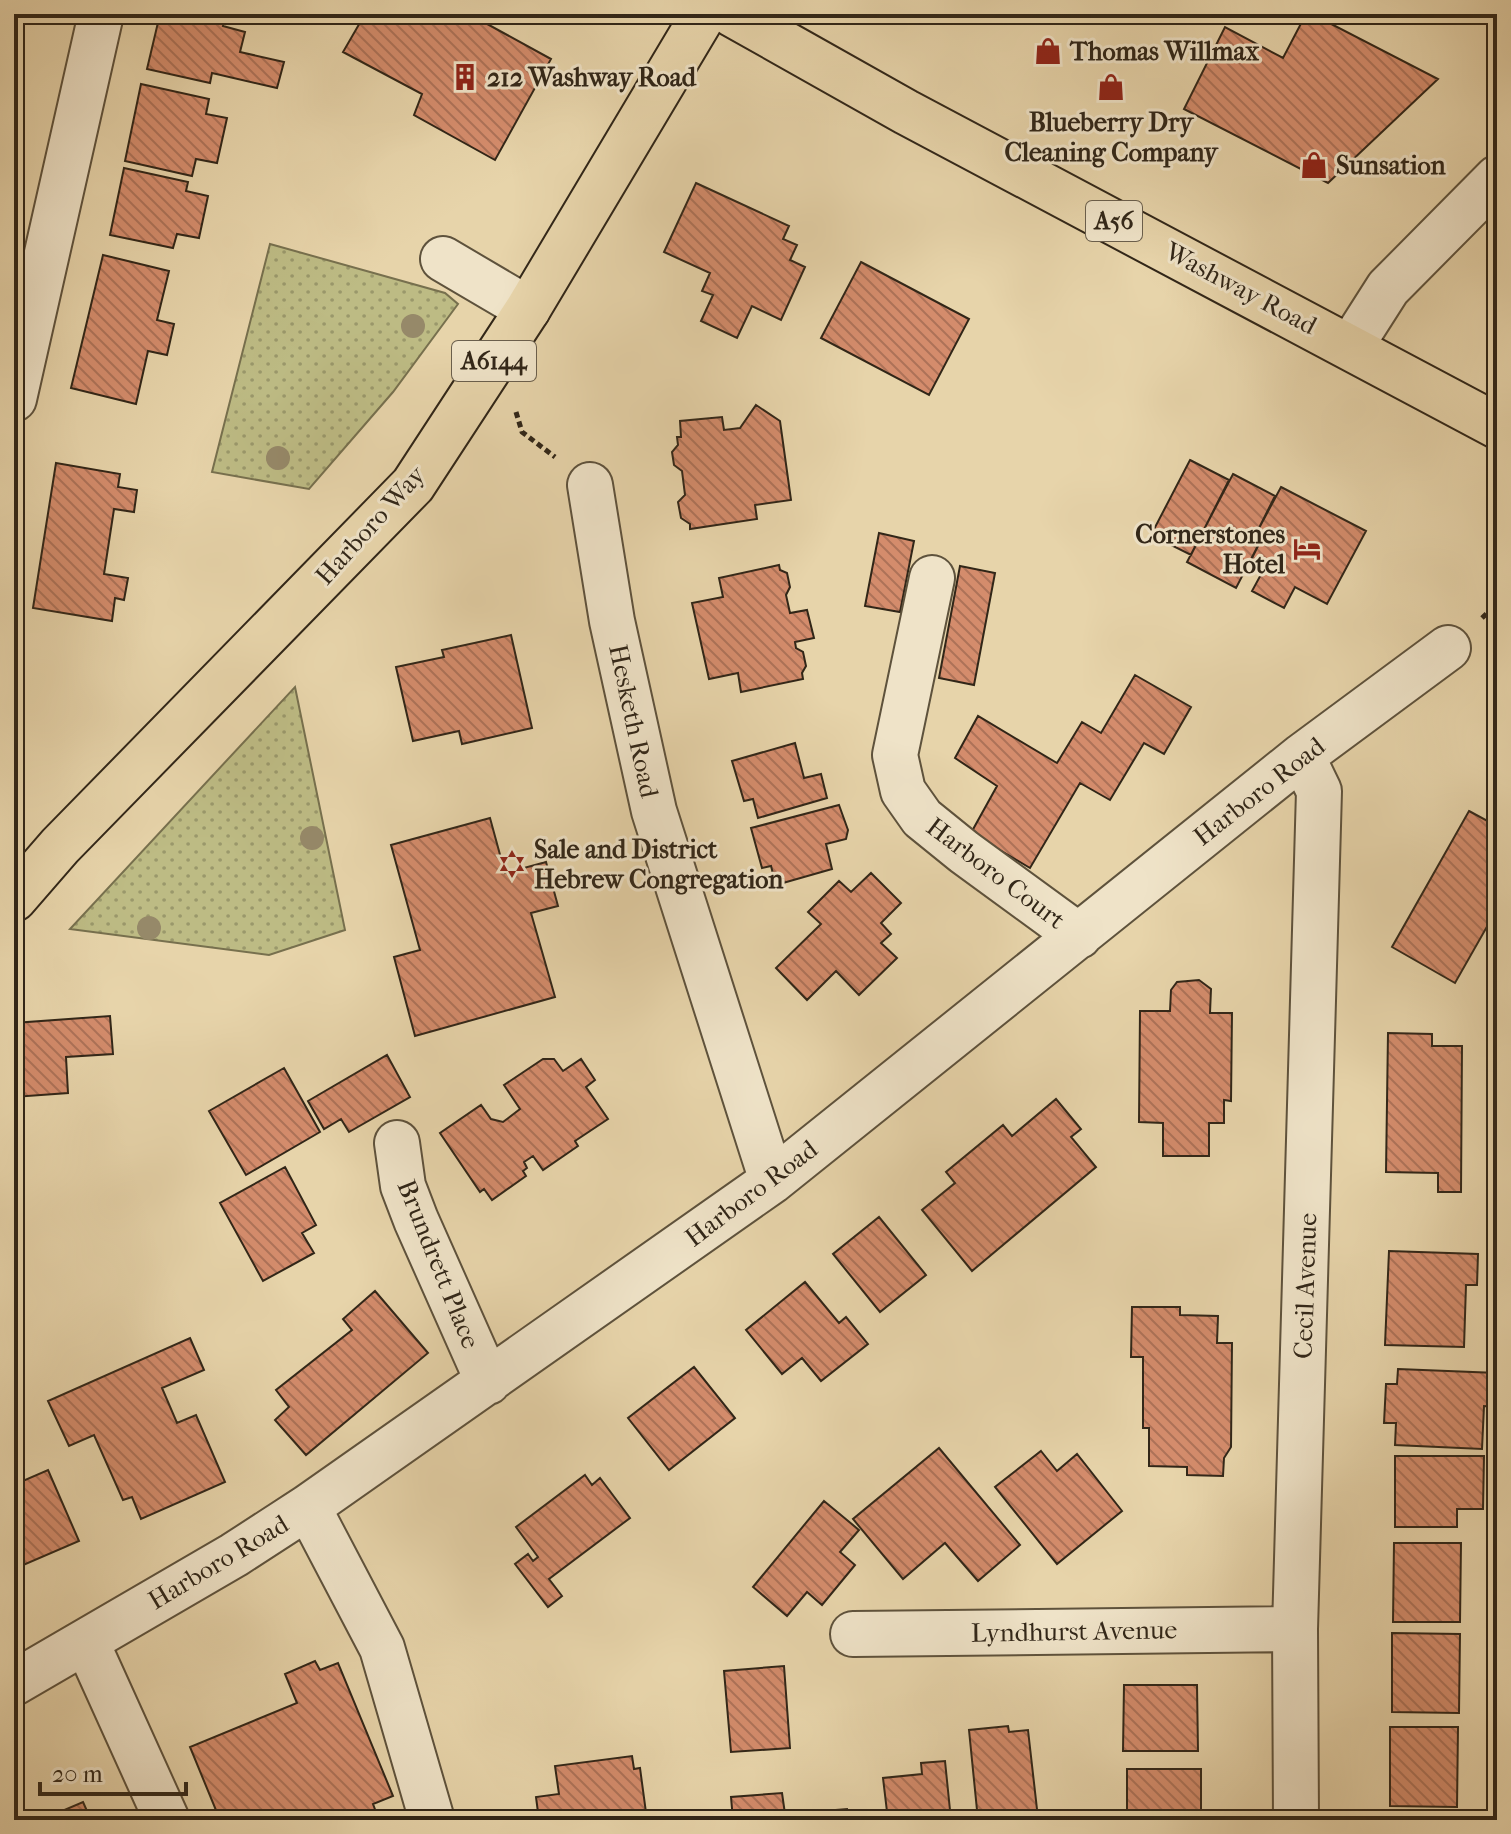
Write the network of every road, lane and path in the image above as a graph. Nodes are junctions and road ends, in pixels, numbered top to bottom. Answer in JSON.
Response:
{"nodes":[{"id":1,"x":101,"y":14,"type":"edge"},
{"id":2,"x":704,"y":14,"type":"edge"},
{"id":3,"x":732,"y":14,"type":"edge"},
{"id":4,"x":1497,"y":178,"type":"edge"},
{"id":5,"x":443,"y":259,"type":"dead end"},
{"id":6,"x":528,"y":309,"type":"junction"},
{"id":7,"x":1351,"y":346,"type":"junction"},
{"id":8,"x":498,"y":355,"type":"junction"},
{"id":9,"x":14,"y":399,"type":"edge"},
{"id":10,"x":1497,"y":426,"type":"edge"},
{"id":11,"x":590,"y":485,"type":"joint"},
{"id":12,"x":932,"y":578,"type":"dead end"},
{"id":13,"x":1448,"y":648,"type":"dead end"},
{"id":14,"x":1302,"y":756,"type":"junction"},
{"id":15,"x":14,"y":899,"type":"edge"},
{"id":16,"x":1079,"y":936,"type":"junction"},
{"id":17,"x":397,"y":1143,"type":"dead end"},
{"id":18,"x":772,"y":1181,"type":"junction"},
{"id":19,"x":488,"y":1382,"type":"junction"},
{"id":20,"x":308,"y":1507,"type":"junction"},
{"id":21,"x":1295,"y":1629,"type":"junction"},
{"id":22,"x":853,"y":1634,"type":"dead end"},
{"id":23,"x":86,"y":1641,"type":"junction"},
{"id":24,"x":14,"y":1683,"type":"edge"},
{"id":25,"x":167,"y":1820,"type":"edge"},
{"id":26,"x":432,"y":1820,"type":"edge"},
{"id":27,"x":1296,"y":1820,"type":"edge"}],
"edges":[{"from":1,"to":9,"type":"street"},
{"from":2,"to":6,"type":"main road","name":"Harboro Way","number":"A6144"},
{"from":3,"to":7,"type":"main road","name":"Washway Road","number":"A56"},
{"from":4,"to":7,"type":"street"},
{"from":5,"to":6,"type":"street"},
{"from":6,"to":8,"type":"main road","name":"Harboro Way","number":"A6144"},
{"from":7,"to":10,"type":"main road","name":"Washway Road","number":"A56"},
{"from":8,"to":11,"type":"path"},
{"from":8,"to":15,"type":"main road","name":"Harboro Way","number":"A6144"},
{"from":11,"to":18,"type":"street","name":"Hesketh Road"},
{"from":12,"to":16,"type":"street","name":"Harboro Court"},
{"from":13,"to":14,"type":"street","name":"Harboro Road"},
{"from":14,"to":16,"type":"street","name":"Harboro Road"},
{"from":14,"to":21,"type":"street","name":"Cecil Avenue"},
{"from":16,"to":18,"type":"street","name":"Harboro Road"},
{"from":17,"to":19,"type":"street","name":"Brundrett Place"},
{"from":18,"to":19,"type":"street","name":"Harboro Road"},
{"from":19,"to":20,"type":"street","name":"Harboro Road"},
{"from":20,"to":23,"type":"street","name":"Harboro Road"},
{"from":20,"to":26,"type":"street"},
{"from":21,"to":22,"type":"street","name":"Lyndhurst Avenue"},
{"from":21,"to":27,"type":"street","name":"Cecil Avenue"},
{"from":23,"to":24,"type":"street","name":"Harboro Road"},
{"from":23,"to":25,"type":"street"}]}
